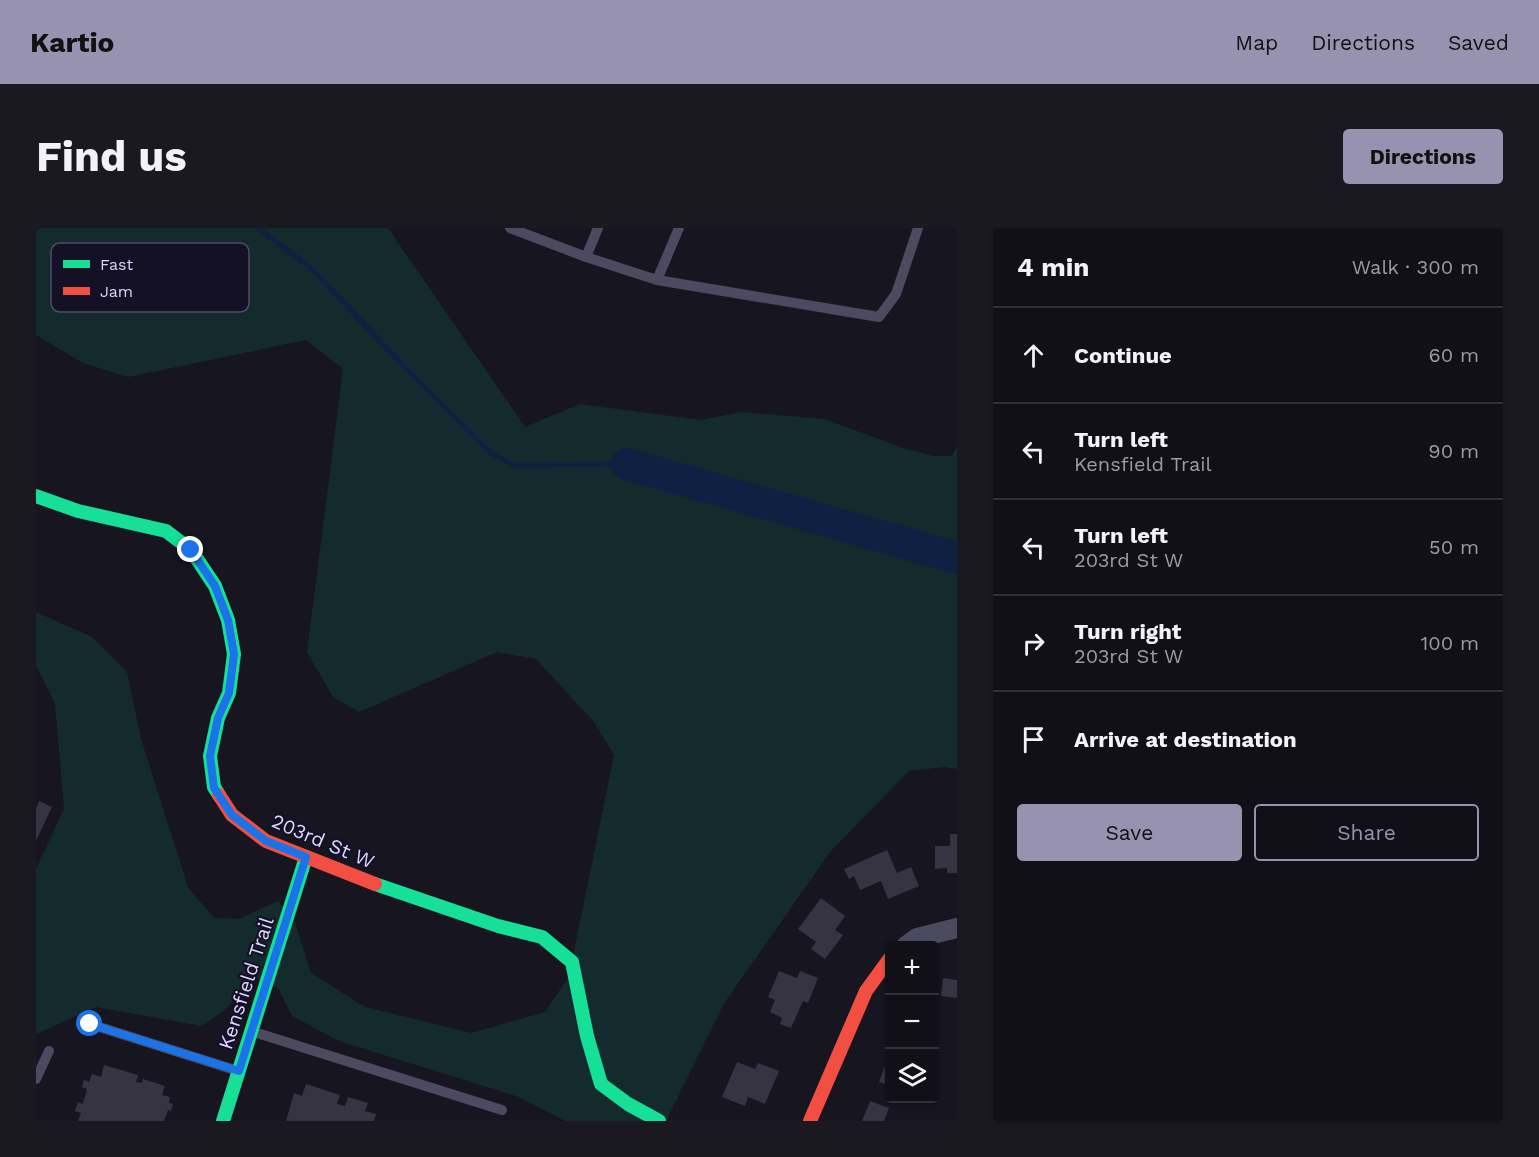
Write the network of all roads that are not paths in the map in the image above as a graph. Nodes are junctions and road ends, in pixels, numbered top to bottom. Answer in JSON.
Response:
{"nodes":[{"id":1,"x":510,"y":228,"type":"edge"},
{"id":2,"x":597,"y":228,"type":"edge"},
{"id":3,"x":679,"y":228,"type":"edge"},
{"id":4,"x":918,"y":228,"type":"edge"},
{"id":5,"x":586,"y":257,"type":"junction"},
{"id":6,"x":657,"y":280,"type":"junction"},
{"id":7,"x":36,"y":496,"type":"edge"},
{"id":8,"x":306,"y":857,"type":"junction"},
{"id":9,"x":957,"y":928,"type":"edge"},
{"id":10,"x":912,"y":941,"type":"edge"},
{"id":11,"x":885,"y":965,"type":"edge"},
{"id":12,"x":90,"y":1024,"type":"dead end"},
{"id":13,"x":251,"y":1031,"type":"junction"},
{"id":14,"x":48,"y":1051,"type":"dead end"},
{"id":15,"x":239,"y":1071,"type":"junction"},
{"id":16,"x":36,"y":1079,"type":"edge"},
{"id":17,"x":502,"y":1110,"type":"dead end"},
{"id":18,"x":223,"y":1121,"type":"edge"},
{"id":19,"x":659,"y":1121,"type":"edge"},
{"id":20,"x":810,"y":1121,"type":"edge"}],
"edges":[{"from":1,"to":5,"type":"lane"},
{"from":2,"to":5,"type":"lane"},
{"from":3,"to":6,"type":"lane"},
{"from":4,"to":6,"type":"lane"},
{"from":5,"to":6,"type":"lane"},
{"from":7,"to":8,"type":"street","name":"203rd St W"},
{"from":8,"to":13,"type":"street","name":"Kensfield Trail"},
{"from":8,"to":19,"type":"street","name":"203rd St W"},
{"from":9,"to":10,"type":"street"},
{"from":11,"to":20,"type":"street"},
{"from":12,"to":15,"type":"lane"},
{"from":13,"to":15,"type":"street","name":"Kensfield Trail"},
{"from":13,"to":17,"type":"lane"},
{"from":14,"to":16,"type":"lane"},
{"from":15,"to":18,"type":"street","name":"Kensfield Trail"}]}
